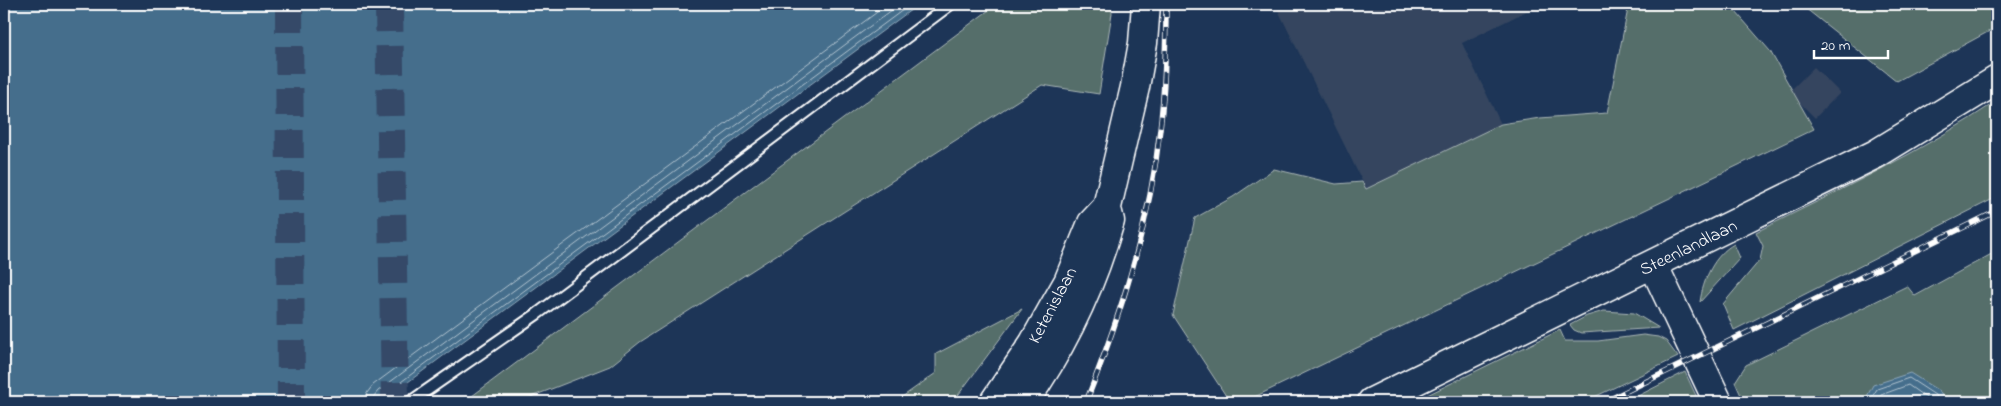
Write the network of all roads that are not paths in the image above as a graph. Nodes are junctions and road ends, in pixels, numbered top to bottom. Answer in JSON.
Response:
{"nodes":[{"id":1,"x":950,"y":4,"type":"edge"},
{"id":2,"x":1146,"y":4,"type":"edge"},
{"id":3,"x":1997,"y":80,"type":"edge"},
{"id":4,"x":1107,"y":207,"type":"junction"},
{"id":5,"x":1653,"y":264,"type":"junction"},
{"id":6,"x":410,"y":402,"type":"edge"},
{"id":7,"x":994,"y":402,"type":"edge"},
{"id":8,"x":1024,"y":402,"type":"edge"},
{"id":9,"x":1372,"y":402,"type":"edge"},
{"id":10,"x":1718,"y":402,"type":"edge"}],
"edges":[{"from":1,"to":6,"type":"lane"},
{"from":2,"to":4,"type":"main road","name":"Ketenislaan"},
{"from":3,"to":5,"type":"main road","name":"Steenlandlaan"},
{"from":4,"to":7,"type":"main road","name":"Ketenislaan"},
{"from":4,"to":8,"type":"main road","name":"Ketenislaan"},
{"from":5,"to":9,"type":"main road","name":"Steenlandlaan"},
{"from":5,"to":10,"type":"main road"}]}
